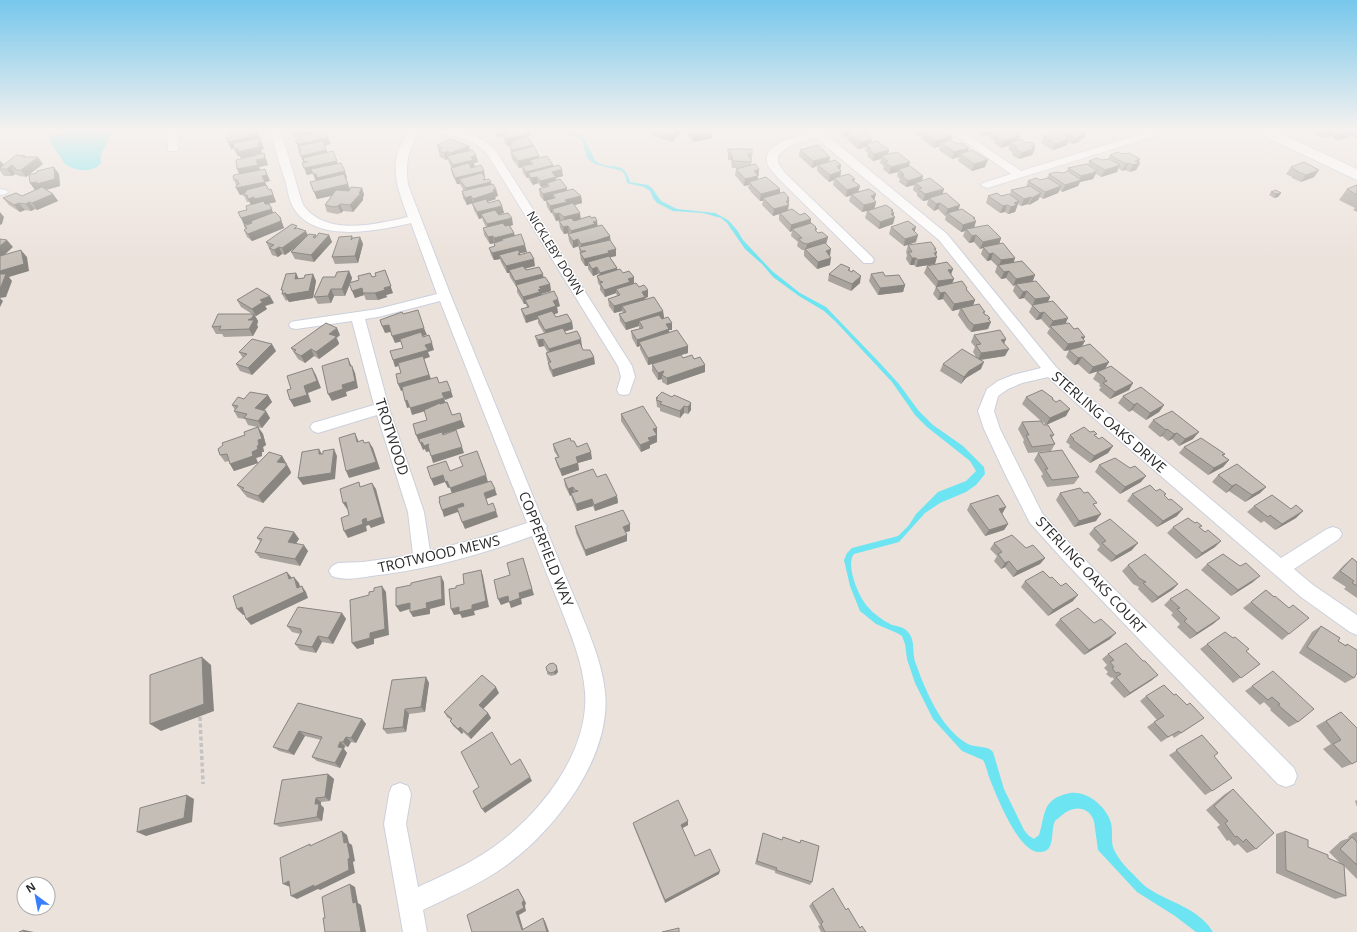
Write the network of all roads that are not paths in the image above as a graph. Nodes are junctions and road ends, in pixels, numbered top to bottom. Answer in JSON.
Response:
{"nodes":[{"id":1,"x":288,"y":173,"type":"edge"},
{"id":2,"x":400,"y":173,"type":"edge"},
{"id":3,"x":505,"y":173,"type":"edge"},
{"id":4,"x":780,"y":173,"type":"edge"},
{"id":5,"x":866,"y":173,"type":"edge"},
{"id":6,"x":1025,"y":173,"type":"edge"},
{"id":7,"x":1020,"y":175,"type":"joint"},
{"id":8,"x":987,"y":185,"type":"dead end"},
{"id":9,"x":414,"y":219,"type":"junction"},
{"id":10,"x":868,"y":260,"type":"dead end"},
{"id":11,"x":444,"y":296,"type":"junction"},
{"id":12,"x":357,"y":316,"type":"junction"},
{"id":13,"x":296,"y":325,"type":"dead end"},
{"id":14,"x":1051,"y":371,"type":"junction"},
{"id":15,"x":624,"y":390,"type":"dead end"},
{"id":16,"x":382,"y":408,"type":"junction"},
{"id":17,"x":318,"y":427,"type":"dead end"},
{"id":18,"x":538,"y":526,"type":"junction"},
{"id":19,"x":1333,"y":534,"type":"dead end"},
{"id":20,"x":422,"y":560,"type":"junction"},
{"id":21,"x":1280,"y":568,"type":"junction"},
{"id":22,"x":338,"y":571,"type":"dead end"},
{"id":23,"x":1357,"y":626,"type":"edge"},
{"id":24,"x":1286,"y":776,"type":"dead end"},
{"id":25,"x":400,"y":794,"type":"dead end"},
{"id":26,"x":409,"y":904,"type":"junction"},
{"id":27,"x":415,"y":932,"type":"edge"}],
"edges":[{"from":1,"to":9,"type":"street"},
{"from":2,"to":9,"type":"street","name":"COPPERFIELD WAY"},
{"from":3,"to":15,"type":"street","name":"NICKLEBY DOWN"},
{"from":4,"to":10,"type":"street"},
{"from":5,"to":14,"type":"street","name":"STERLING OAKS DRIVE"},
{"from":6,"to":7,"type":"street"},
{"from":7,"to":8,"type":"street"},
{"from":9,"to":11,"type":"street","name":"COPPERFIELD WAY"},
{"from":11,"to":12,"type":"street"},
{"from":11,"to":18,"type":"street","name":"COPPERFIELD WAY"},
{"from":12,"to":13,"type":"street"},
{"from":12,"to":16,"type":"street","name":"TROTWOOD"},
{"from":14,"to":21,"type":"street","name":"STERLING OAKS DRIVE"},
{"from":14,"to":24,"type":"street","name":"STERLING OAKS COURT"},
{"from":16,"to":17,"type":"street"},
{"from":16,"to":20,"type":"street","name":"TROTWOOD"},
{"from":18,"to":20,"type":"street","name":"TROTWOOD MEWS"},
{"from":18,"to":26,"type":"street","name":"COPPERFIELD WAY"},
{"from":19,"to":21,"type":"street"},
{"from":20,"to":22,"type":"street","name":"TROTWOOD MEWS"},
{"from":21,"to":23,"type":"street","name":"STERLING OAKS DRIVE"},
{"from":25,"to":26,"type":"street"},
{"from":26,"to":27,"type":"street"}]}
